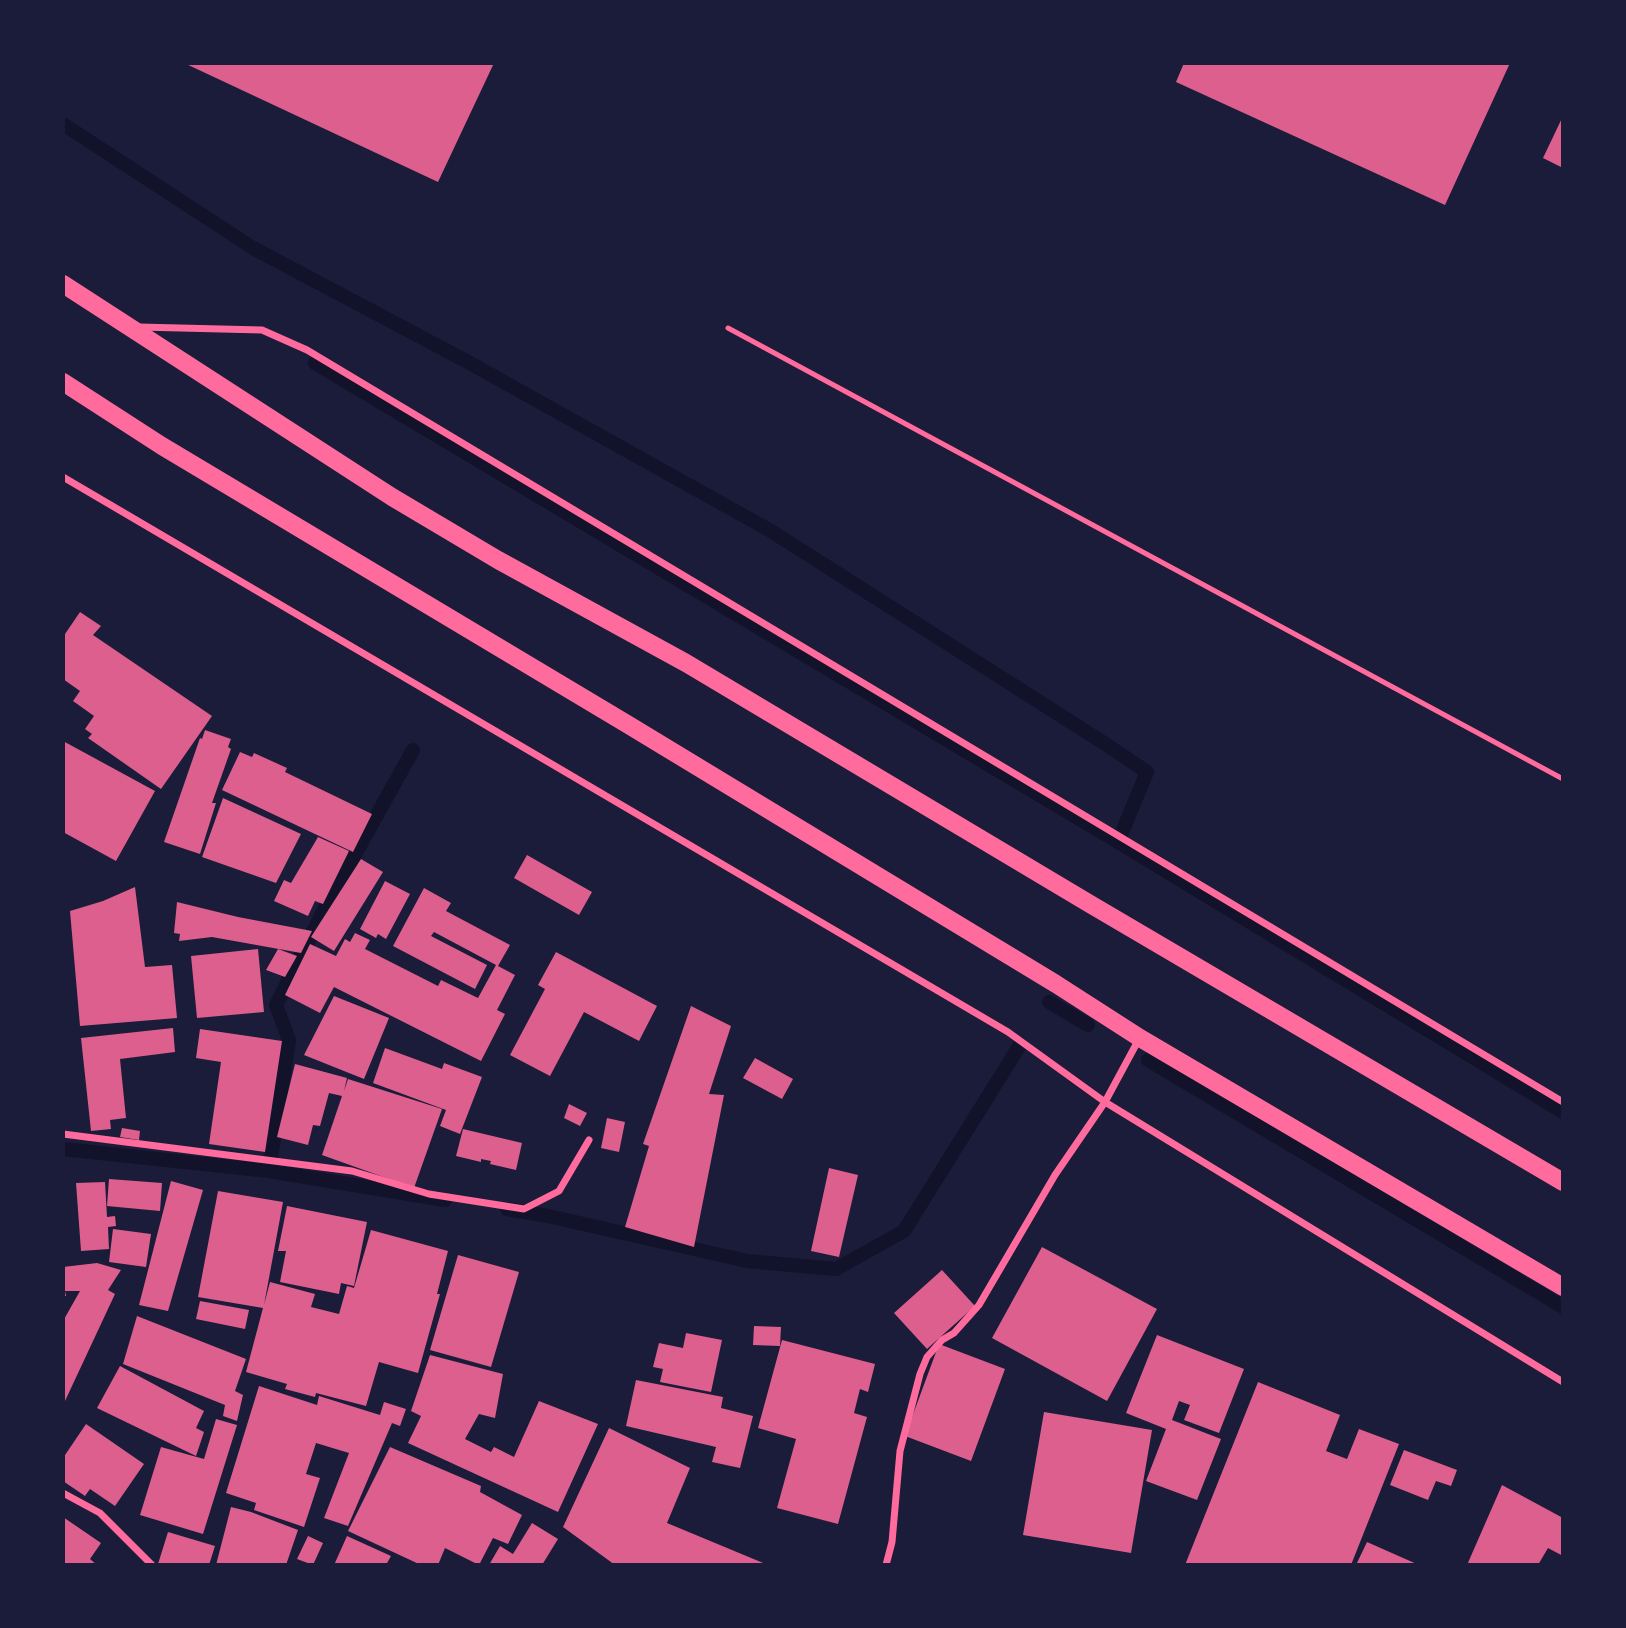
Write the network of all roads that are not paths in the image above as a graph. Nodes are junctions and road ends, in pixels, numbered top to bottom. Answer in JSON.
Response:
{"nodes":[{"id":1,"x":63,"y":284,"type":"edge"},
{"id":2,"x":128,"y":327,"type":"junction"},
{"id":3,"x":728,"y":328,"type":"dead end"},
{"id":4,"x":63,"y":382,"type":"edge"},
{"id":5,"x":63,"y":477,"type":"edge"},
{"id":6,"x":1563,"y":779,"type":"edge"},
{"id":7,"x":1140,"y":1038,"type":"junction"},
{"id":8,"x":1105,"y":1102,"type":"junction"},
{"id":9,"x":1563,"y":1102,"type":"edge"},
{"id":10,"x":63,"y":1134,"type":"edge"},
{"id":11,"x":589,"y":1140,"type":"dead end"},
{"id":12,"x":1563,"y":1182,"type":"edge"},
{"id":13,"x":1563,"y":1287,"type":"edge"},
{"id":14,"x":1563,"y":1382,"type":"edge"},
{"id":15,"x":63,"y":1493,"type":"edge"},
{"id":16,"x":152,"y":1565,"type":"edge"},
{"id":17,"x":887,"y":1565,"type":"edge"}],
"edges":[{"from":1,"to":2,"type":"main road"},
{"from":2,"to":9,"type":"street"},
{"from":2,"to":12,"type":"main road"},
{"from":3,"to":6,"type":"lane"},
{"from":4,"to":7,"type":"main road"},
{"from":5,"to":8,"type":"street"},
{"from":7,"to":8,"type":"street"},
{"from":7,"to":13,"type":"main road"},
{"from":8,"to":14,"type":"street"},
{"from":8,"to":17,"type":"street"},
{"from":10,"to":11,"type":"street"},
{"from":15,"to":16,"type":"street"}]}
